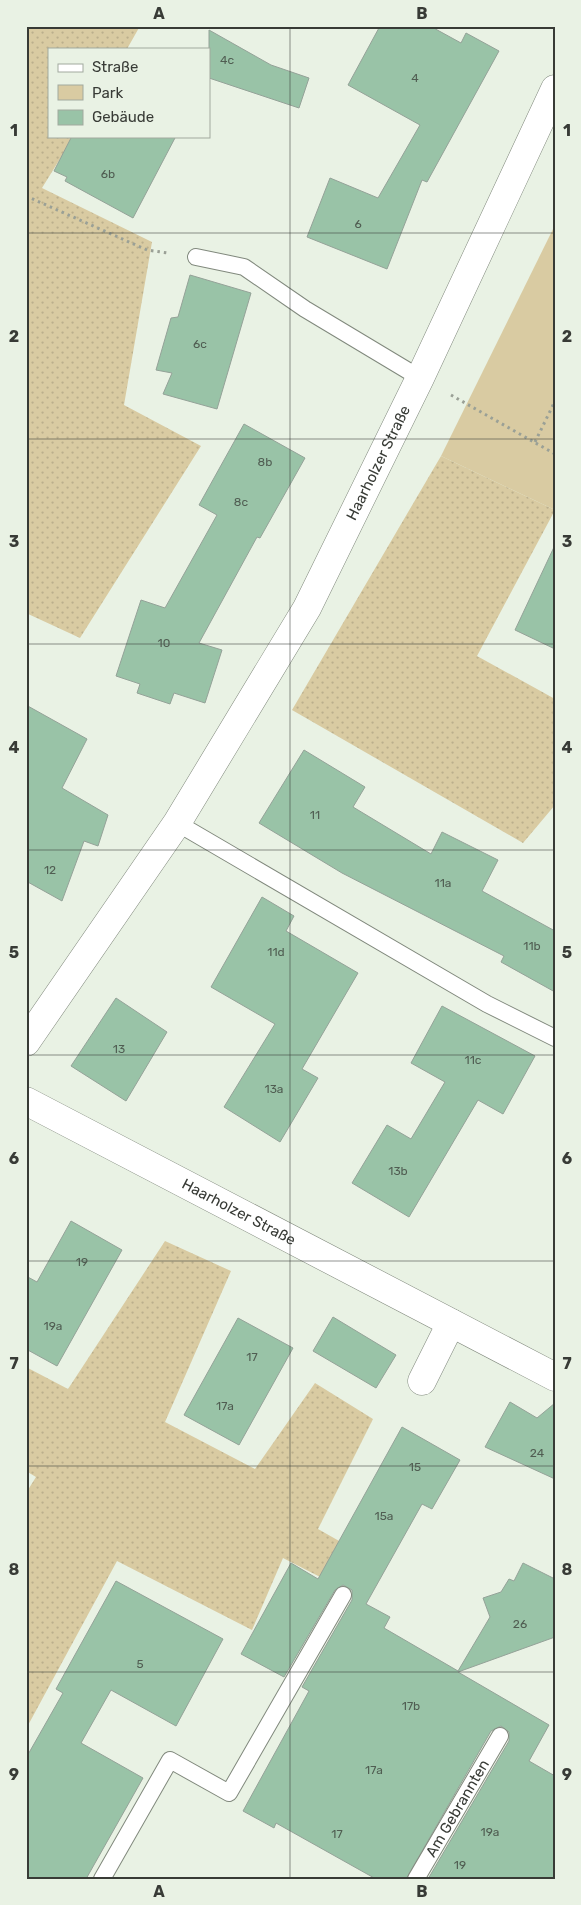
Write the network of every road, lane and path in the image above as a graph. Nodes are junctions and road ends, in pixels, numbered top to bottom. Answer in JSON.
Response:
{"nodes":[{"id":1,"x":555,"y":89,"type":"edge"},
{"id":2,"x":26,"y":196,"type":"edge"},
{"id":3,"x":196,"y":257,"type":"joint"},
{"id":4,"x":420,"y":378,"type":"junction"},
{"id":5,"x":555,"y":401,"type":"edge"},
{"id":6,"x":534,"y":442,"type":"junction"},
{"id":7,"x":555,"y":454,"type":"edge"},
{"id":8,"x":177,"y":823,"type":"junction"},
{"id":9,"x":555,"y":1038,"type":"edge"},
{"id":10,"x":26,"y":1042,"type":"edge"},
{"id":11,"x":26,"y":1101,"type":"edge"},
{"id":12,"x":451,"y":1323,"type":"junction"},
{"id":13,"x":555,"y":1377,"type":"edge"},
{"id":14,"x":422,"y":1381,"type":"dead end"},
{"id":15,"x":343,"y":1596,"type":"dead end"},
{"id":16,"x":500,"y":1736,"type":"dead end"},
{"id":17,"x":102,"y":1879,"type":"edge"},
{"id":18,"x":416,"y":1879,"type":"edge"}],
"edges":[{"from":1,"to":4,"type":"street","name":"Haarholzer Straße"},
{"from":2,"to":3,"type":"path"},
{"from":3,"to":4,"type":"lane"},
{"from":4,"to":6,"type":"path"},
{"from":4,"to":8,"type":"street","name":"Haarholzer Straße"},
{"from":5,"to":6,"type":"path"},
{"from":6,"to":7,"type":"path"},
{"from":8,"to":9,"type":"lane"},
{"from":8,"to":10,"type":"street","name":"Haarholzer Straße"},
{"from":11,"to":12,"type":"street","name":"Haarholzer Straße"},
{"from":12,"to":13,"type":"street","name":"Haarholzer Straße"},
{"from":12,"to":14,"type":"street"},
{"from":15,"to":17,"type":"lane"},
{"from":16,"to":18,"type":"lane","name":"Am Gebrannten"}]}
